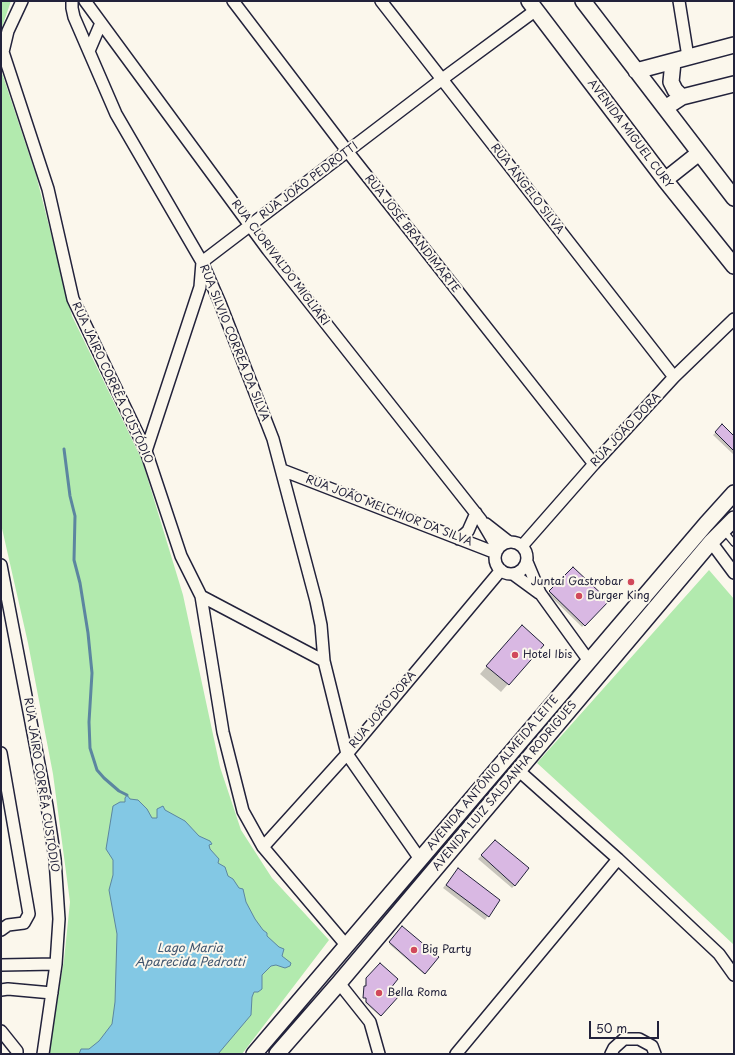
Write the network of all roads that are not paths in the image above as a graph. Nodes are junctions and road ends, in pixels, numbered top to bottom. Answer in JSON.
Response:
{"nodes":[{"id":1,"x":22,"y":1,"type":"edge"},
{"id":2,"x":72,"y":1,"type":"edge"},
{"id":3,"x":85,"y":1,"type":"edge"},
{"id":4,"x":233,"y":1,"type":"edge"},
{"id":5,"x":381,"y":1,"type":"edge"},
{"id":6,"x":583,"y":1,"type":"edge"},
{"id":7,"x":679,"y":1,"type":"edge"},
{"id":8,"x":532,"y":6,"type":"edge"},
{"id":9,"x":101,"y":23,"type":"junction"},
{"id":10,"x":734,"y":45,"type":"edge"},
{"id":11,"x":89,"y":51,"type":"junction"},
{"id":12,"x":688,"y":57,"type":"junction"},
{"id":13,"x":672,"y":62,"type":"junction"},
{"id":14,"x":636,"y":71,"type":"junction"},
{"id":15,"x":441,"y":80,"type":"junction"},
{"id":16,"x":734,"y":84,"type":"edge"},
{"id":17,"x":682,"y":97,"type":"junction"},
{"id":18,"x":665,"y":108,"type":"junction"},
{"id":19,"x":348,"y":152,"type":"junction"},
{"id":20,"x":699,"y":153,"type":"junction"},
{"id":21,"x":665,"y":180,"type":"junction"},
{"id":22,"x":734,"y":198,"type":"edge"},
{"id":23,"x":251,"y":226,"type":"junction"},
{"id":24,"x":202,"y":262,"type":"junction"},
{"id":25,"x":734,"y":266,"type":"edge"},
{"id":26,"x":734,"y":319,"type":"edge"},
{"id":27,"x":674,"y":377,"type":"junction"},
{"id":28,"x":146,"y":451,"type":"junction"},
{"id":29,"x":594,"y":464,"type":"junction"},
{"id":30,"x":282,"y":470,"type":"junction"},
{"id":31,"x":734,"y":493,"type":"edge"},
{"id":32,"x":479,"y":517,"type":"junction"},
{"id":33,"x":730,"y":526,"type":"edge"},
{"id":34,"x":459,"y":539,"type":"junction"},
{"id":35,"x":509,"y":542,"type":"junction"},
{"id":36,"x":711,"y":542,"type":"junction"},
{"id":37,"x":734,"y":543,"type":"edge"},
{"id":38,"x":522,"y":546,"type":"junction"},
{"id":39,"x":497,"y":551,"type":"junction"},
{"id":40,"x":527,"y":562,"type":"junction"},
{"id":41,"x":1,"y":565,"type":"edge"},
{"id":42,"x":501,"y":570,"type":"junction"},
{"id":43,"x":734,"y":573,"type":"edge"},
{"id":44,"x":514,"y":574,"type":"junction"},
{"id":45,"x":540,"y":593,"type":"junction"},
{"id":46,"x":201,"y":596,"type":"junction"},
{"id":47,"x":324,"y":661,"type":"junction"},
{"id":48,"x":589,"y":661,"type":"junction"},
{"id":49,"x":1,"y":753,"type":"edge"},
{"id":50,"x":347,"y":754,"type":"junction"},
{"id":51,"x":518,"y":770,"type":"junction"},
{"id":52,"x":263,"y":847,"type":"junction"},
{"id":53,"x":420,"y":859,"type":"junction"},
{"id":54,"x":618,"y":860,"type":"junction"},
{"id":55,"x":1,"y":930,"type":"edge"},
{"id":56,"x":346,"y":945,"type":"junction"},
{"id":57,"x":56,"y":964,"type":"junction"},
{"id":58,"x":1,"y":965,"type":"edge"},
{"id":59,"x":734,"y":975,"type":"edge"},
{"id":60,"x":339,"y":983,"type":"junction"},
{"id":61,"x":1,"y":990,"type":"edge"},
{"id":62,"x":52,"y":993,"type":"junction"},
{"id":63,"x":1,"y":1031,"type":"edge"},
{"id":64,"x":17,"y":1054,"type":"edge"},
{"id":65,"x":43,"y":1054,"type":"edge"},
{"id":66,"x":254,"y":1054,"type":"edge"},
{"id":67,"x":277,"y":1054,"type":"edge"},
{"id":68,"x":379,"y":1054,"type":"edge"},
{"id":69,"x":456,"y":1054,"type":"edge"},
{"id":70,"x":611,"y":1054,"type":"edge"},
{"id":71,"x":655,"y":1054,"type":"edge"}],
"edges":[{"from":1,"to":28,"type":"street","name":"RUA JAIRO CORRÊA CUSTÓDIO"},
{"from":2,"to":11,"type":"street","name":"RUA SILVIO CORREA DA SILVA"},
{"from":3,"to":9,"type":"street","name":"RUA CLORIVALDO MIGLIARI"},
{"from":4,"to":19,"type":"street","name":"RUA JOSÉ BRANDIMARTE"},
{"from":5,"to":15,"type":"street","name":"RUA ÂNGELO SILVA"},
{"from":6,"to":14,"type":"main road"},
{"from":7,"to":12,"type":"street"},
{"from":8,"to":15,"type":"street","name":"RUA JOÃO PEDROTTI"},
{"from":8,"to":21,"type":"main road","name":"AVENIDA MIGUEL CURY"},
{"from":9,"to":11,"type":"street"},
{"from":9,"to":23,"type":"street","name":"RUA CLORIVALDO MIGLIARI"},
{"from":10,"to":12,"type":"main road"},
{"from":11,"to":24,"type":"street","name":"RUA SILVIO CORREA DA SILVA"},
{"from":12,"to":13,"type":"main road"},
{"from":13,"to":14,"type":"main road"},
{"from":13,"to":17,"type":"main road"},
{"from":14,"to":18,"type":"main road"},
{"from":15,"to":19,"type":"street","name":"RUA JOÃO PEDROTTI"},
{"from":15,"to":27,"type":"street","name":"RUA ÂNGELO SILVA"},
{"from":16,"to":17,"type":"main road"},
{"from":17,"to":18,"type":"main road"},
{"from":18,"to":20,"type":"main road"},
{"from":19,"to":23,"type":"street","name":"RUA JOÃO PEDROTTI"},
{"from":19,"to":29,"type":"street","name":"RUA JOSÉ BRANDIMARTE"},
{"from":20,"to":21,"type":"main road"},
{"from":20,"to":22,"type":"main road"},
{"from":21,"to":25,"type":"main road","name":"AVENIDA MIGUEL CURY"},
{"from":23,"to":24,"type":"street","name":"RUA JOÃO PEDROTTI"},
{"from":23,"to":32,"type":"street","name":"RUA CLORIVALDO MIGLIARI"},
{"from":24,"to":28,"type":"street"},
{"from":24,"to":30,"type":"street","name":"RUA SILVIO CORREA DA SILVA"},
{"from":26,"to":27,"type":"street","name":"RUA JOÃO DORA"},
{"from":27,"to":29,"type":"street","name":"RUA JOÃO DORA"},
{"from":28,"to":46,"type":"street","name":"RUA JAIRO CORRÊA CUSTÓDIO"},
{"from":29,"to":38,"type":"street","name":"RUA JOÃO DORA"},
{"from":30,"to":34,"type":"street","name":"RUA JOÃO MELCHIOR DA SILVA"},
{"from":30,"to":47,"type":"street","name":"RUA SILVIO CORREA DA SILVA"},
{"from":31,"to":48,"type":"main road","name":"AVENIDA ANTÔNIO ALMEIDA LEITE"},
{"from":32,"to":34,"type":"street"},
{"from":32,"to":35,"type":"street","name":"RUA CLORIVALDO MIGLIARI"},
{"from":32,"to":39,"type":"street","name":"RUA CLORIVALDO MIGLIARI"},
{"from":33,"to":36,"type":"main road","name":"AVENIDA LUIZ SALDANHA RODRIGUES"},
{"from":33,"to":37,"type":"lane"},
{"from":34,"to":39,"type":"street","name":"RUA JOÃO MELCHIOR DA SILVA"},
{"from":35,"to":38,"type":"street"},
{"from":35,"to":39,"type":"street"},
{"from":36,"to":43,"type":"street"},
{"from":36,"to":51,"type":"main road","name":"AVENIDA LUIZ SALDANHA RODRIGUES"},
{"from":38,"to":40,"type":"street"},
{"from":39,"to":42,"type":"street"},
{"from":40,"to":44,"type":"street"},
{"from":40,"to":45,"type":"street"},
{"from":41,"to":57,"type":"street","name":"RUA JAIRO CORRÊA CUSTÓDIO"},
{"from":42,"to":44,"type":"street"},
{"from":42,"to":50,"type":"street","name":"RUA JOÃO DORA"},
{"from":44,"to":45,"type":"street"},
{"from":45,"to":48,"type":"street"},
{"from":46,"to":47,"type":"street"},
{"from":46,"to":52,"type":"street","name":"RUA JAIRO CORRÊA CUSTÓDIO"},
{"from":47,"to":50,"type":"street","name":"RUA SILVIO CORREA DA SILVA"},
{"from":48,"to":53,"type":"main road","name":"AVENIDA ANTÔNIO ALMEIDA LEITE"},
{"from":49,"to":55,"type":"street"},
{"from":50,"to":52,"type":"street","name":"RUA JOÃO DORA"},
{"from":50,"to":53,"type":"street","name":"RUA SILVIO CORREA DA SILVA"},
{"from":51,"to":54,"type":"street"},
{"from":51,"to":60,"type":"main road","name":"AVENIDA LUIZ SALDANHA RODRIGUES"},
{"from":52,"to":56,"type":"street","name":"RUA JAIRO CORRÊA CUSTÓDIO"},
{"from":53,"to":56,"type":"main road","name":"AVENIDA ANTÔNIO ALMEIDA LEITE"},
{"from":54,"to":59,"type":"street"},
{"from":54,"to":69,"type":"street"},
{"from":56,"to":66,"type":"main road","name":"AVENIDA ANTÔNIO ALMEIDA LEITE"},
{"from":57,"to":58,"type":"street"},
{"from":57,"to":62,"type":"street","name":"RUA JAIRO CORRÊA CUSTÓDIO"},
{"from":60,"to":67,"type":"main road","name":"AVENIDA LUIZ SALDANHA RODRIGUES"},
{"from":60,"to":68,"type":"street"},
{"from":61,"to":62,"type":"street"},
{"from":62,"to":65,"type":"street","name":"RUA JAIRO CORRÊA CUSTÓDIO"},
{"from":63,"to":64,"type":"street"},
{"from":70,"to":71,"type":"street"}]}
